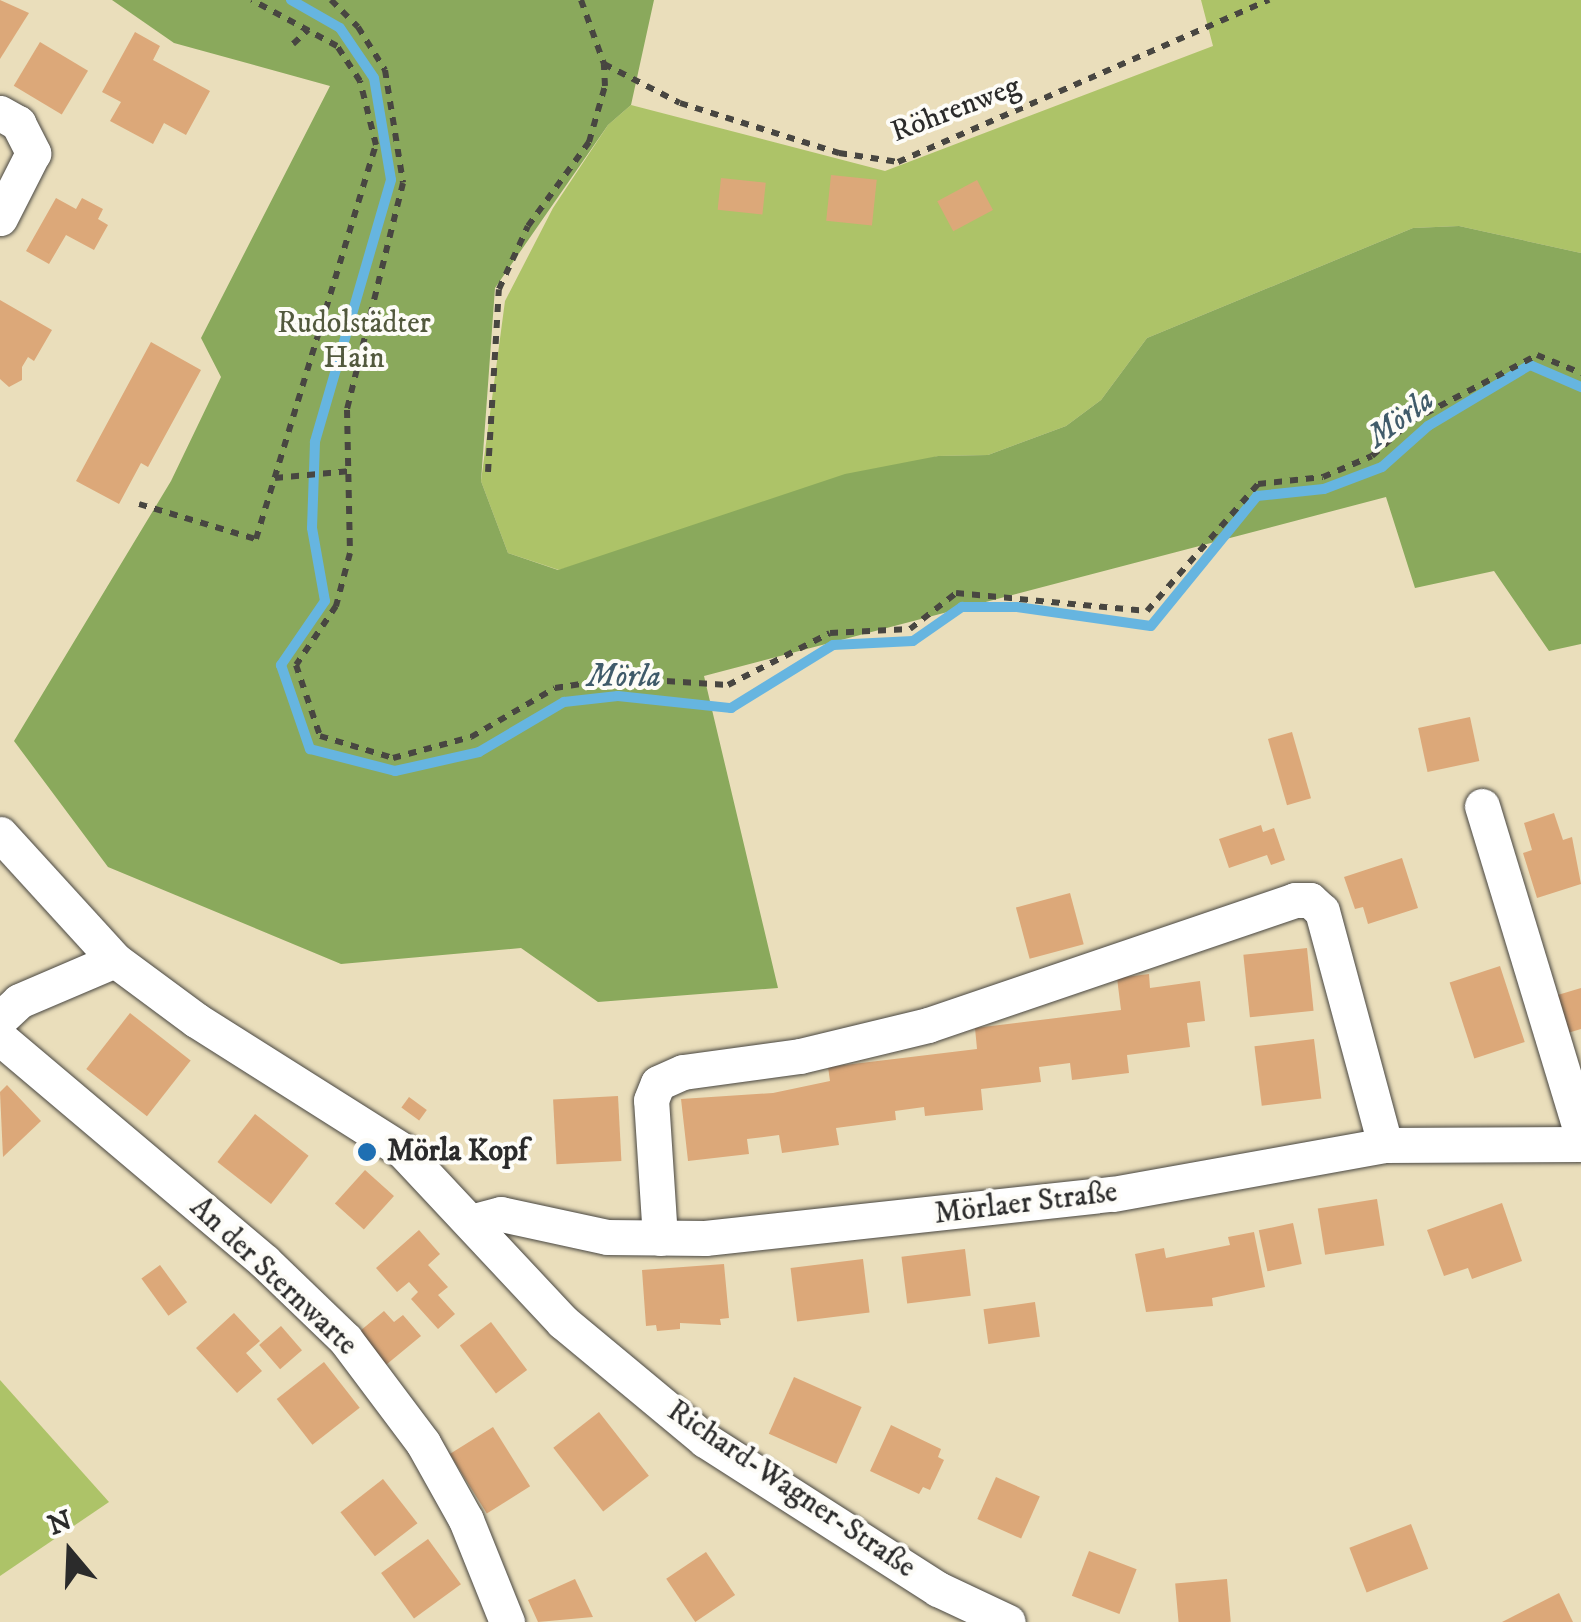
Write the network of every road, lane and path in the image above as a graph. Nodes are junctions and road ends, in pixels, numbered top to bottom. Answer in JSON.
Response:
{"nodes":[{"id":1,"x":252,"y":0,"type":"edge"},
{"id":2,"x":332,"y":0,"type":"edge"},
{"id":3,"x":581,"y":0,"type":"edge"},
{"id":4,"x":1269,"y":0,"type":"edge"},
{"id":5,"x":308,"y":30,"type":"junction"},
{"id":6,"x":293,"y":44,"type":"dead end"},
{"id":7,"x":604,"y":64,"type":"junction"},
{"id":8,"x":0,"y":113,"type":"edge"},
{"id":9,"x":0,"y":218,"type":"edge"},
{"id":10,"x":1581,"y":373,"type":"edge"},
{"id":11,"x":352,"y":471,"type":"junction"},
{"id":12,"x":488,"y":472,"type":"dead end"},
{"id":13,"x":275,"y":478,"type":"junction"},
{"id":14,"x":140,"y":504,"type":"dead end"},
{"id":15,"x":1482,"y":806,"type":"dead end"},
{"id":16,"x":0,"y":834,"type":"edge"},
{"id":17,"x":115,"y":960,"type":"junction"},
{"id":18,"x":6,"y":1007,"type":"edge"},
{"id":19,"x":0,"y":1038,"type":"edge"},
{"id":20,"x":1581,"y":1132,"type":"edge"},
{"id":21,"x":1581,"y":1144,"type":"edge"},
{"id":22,"x":1385,"y":1145,"type":"junction"},
{"id":23,"x":471,"y":1222,"type":"junction"},
{"id":24,"x":660,"y":1238,"type":"junction"},
{"id":25,"x":507,"y":1622,"type":"edge"},
{"id":26,"x":1008,"y":1622,"type":"edge"}],
"edges":[{"from":1,"to":5,"type":"path"},
{"from":2,"to":11,"type":"path"},
{"from":3,"to":7,"type":"path"},
{"from":4,"to":7,"type":"path","name":"Röhrenweg"},
{"from":5,"to":6,"type":"path"},
{"from":5,"to":13,"type":"path"},
{"from":7,"to":12,"type":"path"},
{"from":8,"to":9,"type":"street"},
{"from":10,"to":11,"type":"path"},
{"from":11,"to":13,"type":"path"},
{"from":13,"to":14,"type":"path"},
{"from":15,"to":20,"type":"street"},
{"from":16,"to":17,"type":"street","name":"Richard-Wagner-Straße"},
{"from":17,"to":18,"type":"street"},
{"from":17,"to":23,"type":"street","name":"Richard-Wagner-Straße"},
{"from":19,"to":25,"type":"street","name":"An der Sternwarte"},
{"from":21,"to":22,"type":"street","name":"Mörlaer Straße"},
{"from":22,"to":24,"type":"street","name":"Mörlaer Straße"},
{"from":22,"to":24,"type":"street"},
{"from":23,"to":24,"type":"street","name":"Mörlaer Straße"},
{"from":23,"to":26,"type":"street","name":"Richard-Wagner-Straße"}]}
